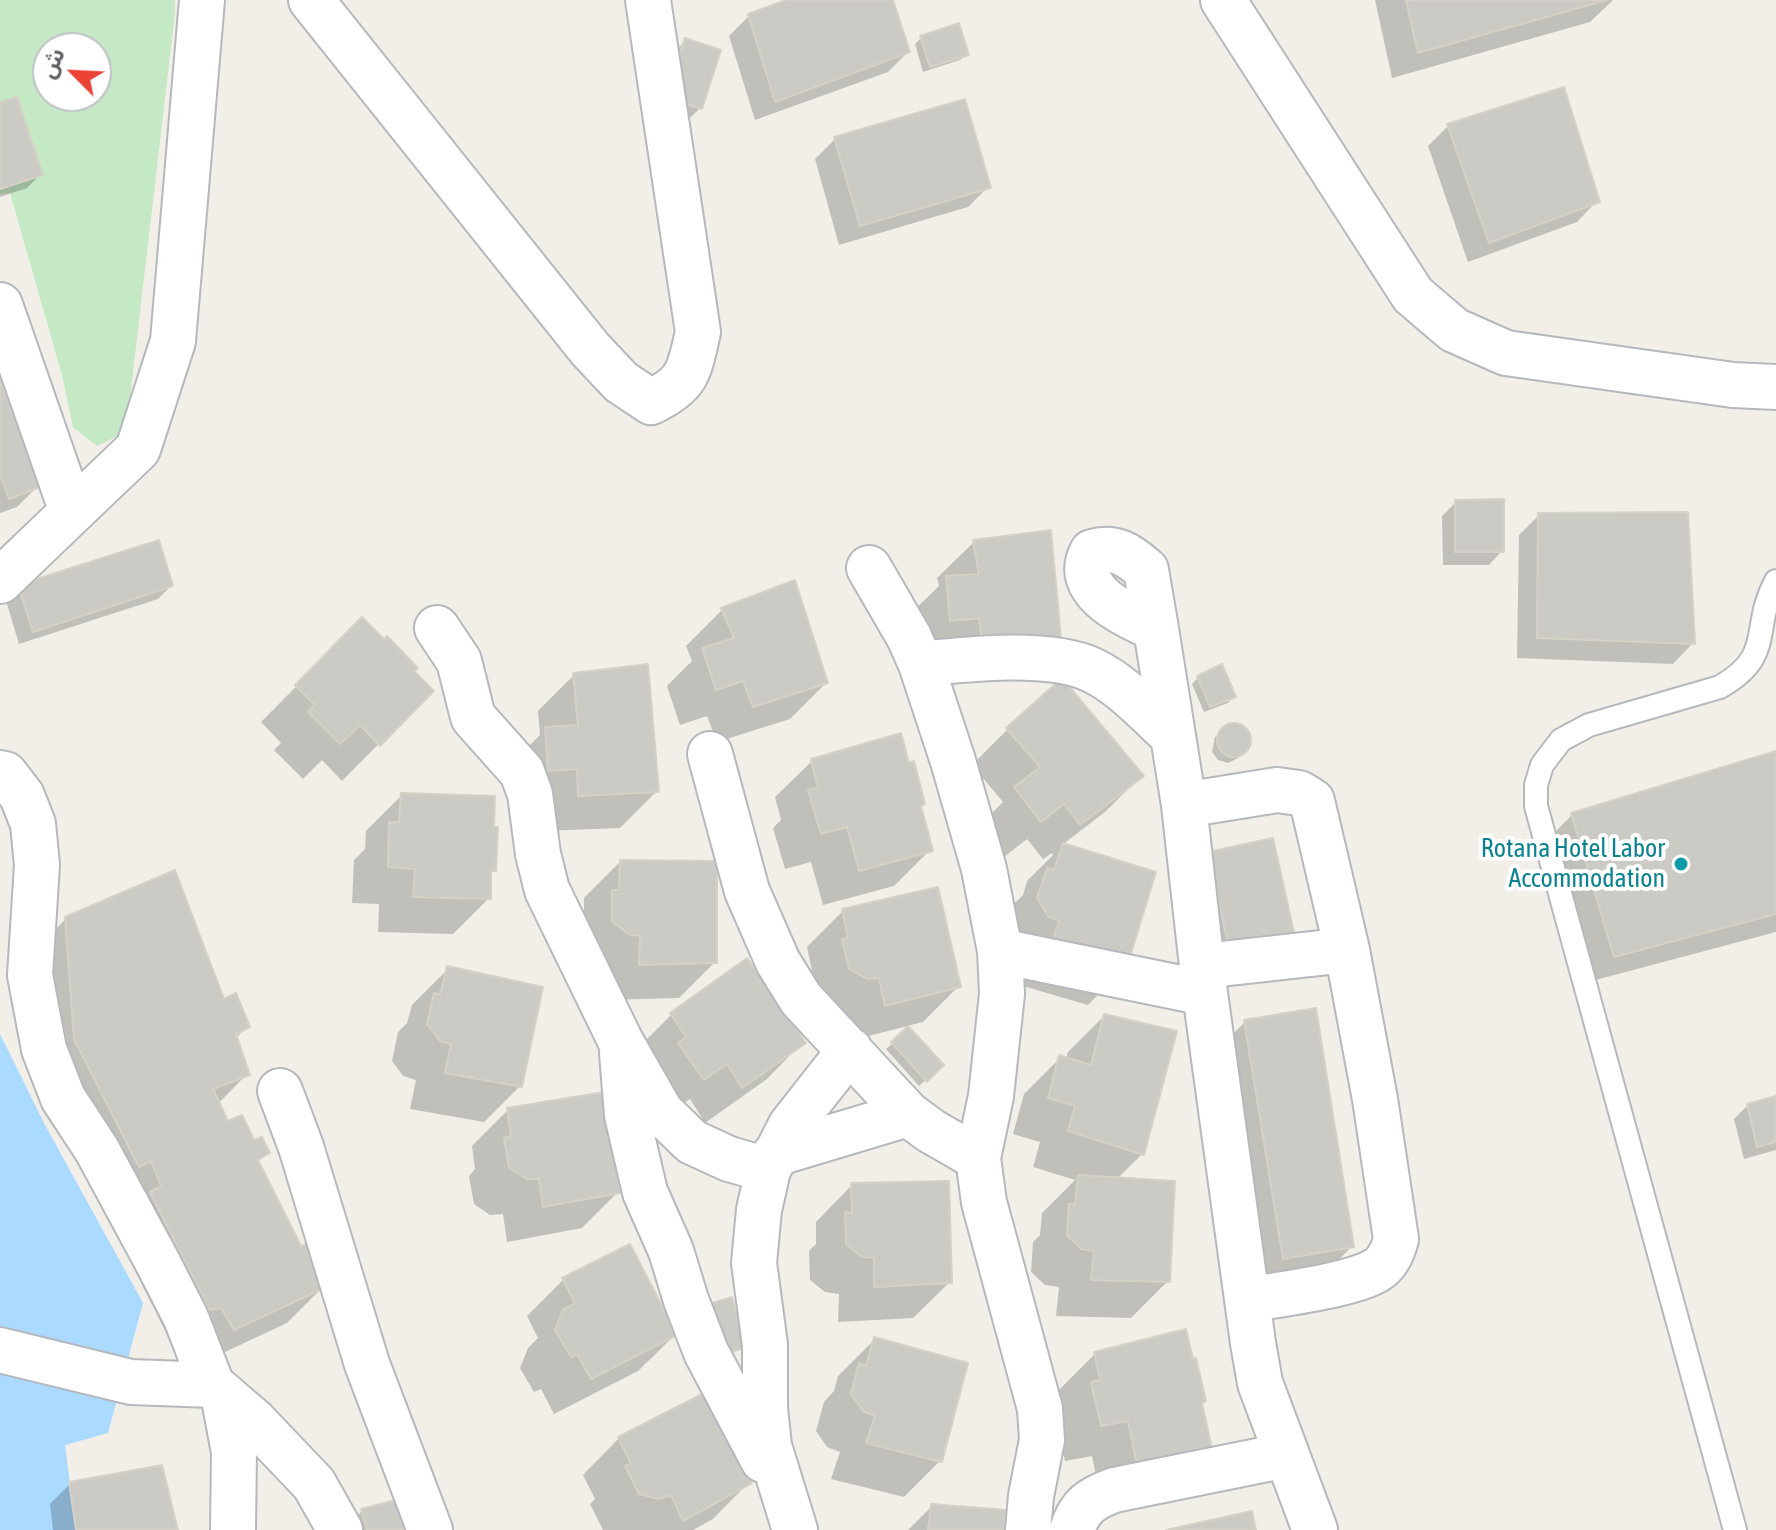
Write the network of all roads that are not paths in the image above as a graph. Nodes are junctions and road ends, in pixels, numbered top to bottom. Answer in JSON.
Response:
{"nodes":[{"id":1,"x":202,"y":0,"type":"edge"},
{"id":2,"x":311,"y":0,"type":"edge"},
{"id":3,"x":648,"y":0,"type":"edge"},
{"id":4,"x":1223,"y":0,"type":"edge"},
{"id":5,"x":0,"y":305,"type":"edge"},
{"id":6,"x":1776,"y":387,"type":"edge"},
{"id":7,"x":72,"y":512,"type":"junction"},
{"id":8,"x":869,"y":568,"type":"dead end"},
{"id":9,"x":0,"y":581,"type":"edge"},
{"id":10,"x":1776,"y":581,"type":"edge"},
{"id":11,"x":437,"y":628,"type":"dead end"},
{"id":12,"x":1156,"y":629,"type":"dead end"},
{"id":13,"x":921,"y":664,"type":"junction"},
{"id":14,"x":1173,"y":736,"type":"junction"},
{"id":15,"x":710,"y":754,"type":"dead end"},
{"id":16,"x":0,"y":773,"type":"edge"},
{"id":17,"x":1184,"y":805,"type":"junction"},
{"id":18,"x":1347,"y":950,"type":"junction"},
{"id":19,"x":1000,"y":951,"type":"junction"},
{"id":20,"x":1204,"y":979,"type":"junction"},
{"id":21,"x":621,"y":1042,"type":"junction"},
{"id":22,"x":850,"y":1050,"type":"junction"},
{"id":23,"x":280,"y":1091,"type":"dead end"},
{"id":24,"x":908,"y":1114,"type":"junction"},
{"id":25,"x":978,"y":1158,"type":"junction"},
{"id":26,"x":771,"y":1162,"type":"junction"},
{"id":27,"x":1247,"y":1300,"type":"junction"},
{"id":28,"x":0,"y":1350,"type":"edge"},
{"id":29,"x":217,"y":1389,"type":"junction"},
{"id":30,"x":1287,"y":1455,"type":"junction"},
{"id":31,"x":790,"y":1517,"type":"edge"},
{"id":32,"x":233,"y":1530,"type":"edge"},
{"id":33,"x":340,"y":1530,"type":"edge"},
{"id":34,"x":430,"y":1530,"type":"edge"},
{"id":35,"x":1028,"y":1530,"type":"edge"},
{"id":36,"x":1072,"y":1530,"type":"edge"},
{"id":37,"x":1315,"y":1530,"type":"edge"},
{"id":38,"x":1735,"y":1530,"type":"edge"}],
"edges":[{"from":1,"to":7,"type":"street"},
{"from":2,"to":3,"type":"street"},
{"from":4,"to":6,"type":"street"},
{"from":5,"to":7,"type":"street"},
{"from":7,"to":9,"type":"street"},
{"from":8,"to":13,"type":"street"},
{"from":10,"to":38,"type":"lane"},
{"from":11,"to":21,"type":"street"},
{"from":12,"to":14,"type":"street"},
{"from":13,"to":14,"type":"street"},
{"from":13,"to":19,"type":"street"},
{"from":14,"to":17,"type":"street"},
{"from":15,"to":22,"type":"street"},
{"from":16,"to":29,"type":"street"},
{"from":17,"to":18,"type":"street"},
{"from":17,"to":20,"type":"street"},
{"from":18,"to":20,"type":"street"},
{"from":18,"to":27,"type":"street"},
{"from":19,"to":20,"type":"street"},
{"from":19,"to":25,"type":"street"},
{"from":20,"to":27,"type":"street"},
{"from":21,"to":26,"type":"street"},
{"from":21,"to":31,"type":"street"},
{"from":22,"to":24,"type":"street"},
{"from":22,"to":26,"type":"street"},
{"from":23,"to":34,"type":"street"},
{"from":24,"to":25,"type":"street"},
{"from":24,"to":26,"type":"street"},
{"from":25,"to":35,"type":"street"},
{"from":26,"to":31,"type":"street"},
{"from":27,"to":30,"type":"street"},
{"from":28,"to":29,"type":"street"},
{"from":29,"to":32,"type":"street"},
{"from":29,"to":33,"type":"street"},
{"from":30,"to":36,"type":"street"},
{"from":30,"to":37,"type":"street"}]}
